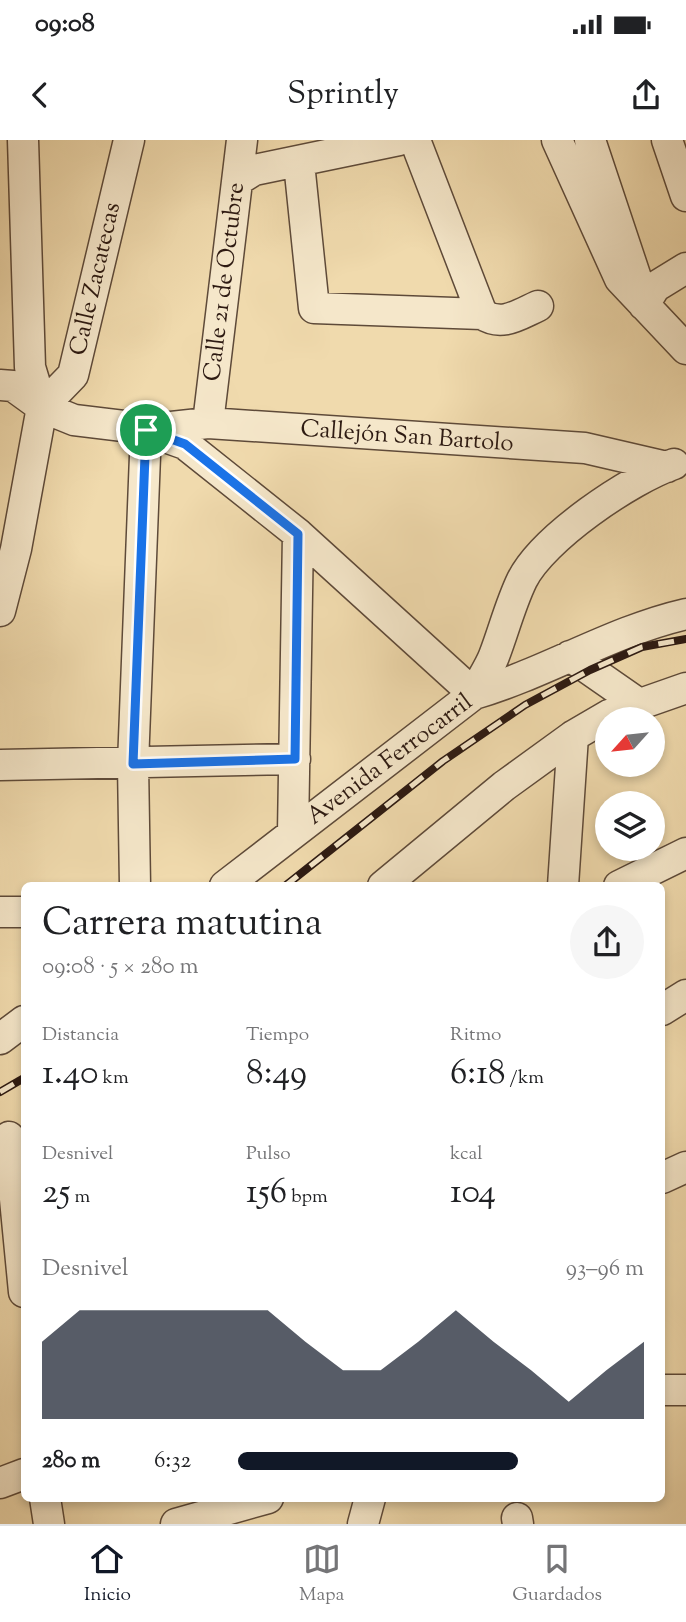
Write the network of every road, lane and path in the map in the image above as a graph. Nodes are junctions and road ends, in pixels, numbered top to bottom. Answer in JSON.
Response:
{"nodes":[{"id":1,"x":23,"y":140,"type":"edge"},
{"id":2,"x":129,"y":140,"type":"edge"},
{"id":3,"x":242,"y":140,"type":"edge"},
{"id":4,"x":399,"y":140,"type":"edge"},
{"id":5,"x":415,"y":140,"type":"edge"},
{"id":6,"x":557,"y":140,"type":"edge"},
{"id":7,"x":590,"y":140,"type":"edge"},
{"id":8,"x":667,"y":140,"type":"edge"},
{"id":9,"x":299,"y":163,"type":"junction"},
{"id":10,"x":238,"y":180,"type":"junction"},
{"id":11,"x":686,"y":196,"type":"edge"},
{"id":12,"x":686,"y":268,"type":"edge"},
{"id":13,"x":644,"y":304,"type":"junction"},
{"id":14,"x":538,"y":306,"type":"dead end"},
{"id":15,"x":482,"y":314,"type":"junction"},
{"id":16,"x":686,"y":349,"type":"edge"},
{"id":17,"x":0,"y":385,"type":"edge"},
{"id":18,"x":42,"y":407,"type":"junction"},
{"id":19,"x":208,"y":423,"type":"junction"},
{"id":20,"x":146,"y":430,"type":"junction"},
{"id":21,"x":677,"y":464,"type":"edge"},
{"id":22,"x":298,"y":534,"type":"junction"},
{"id":23,"x":0,"y":611,"type":"edge"},
{"id":24,"x":686,"y":614,"type":"edge"},
{"id":25,"x":570,"y":656,"type":"junction"},
{"id":26,"x":686,"y":688,"type":"edge"},
{"id":27,"x":474,"y":694,"type":"junction"},
{"id":28,"x":639,"y":704,"type":"junction"},
{"id":29,"x":573,"y":736,"type":"junction"},
{"id":30,"x":295,"y":759,"type":"junction"},
{"id":31,"x":133,"y":764,"type":"junction"},
{"id":32,"x":0,"y":765,"type":"edge"},
{"id":33,"x":293,"y":833,"type":"junction"},
{"id":34,"x":686,"y":853,"type":"edge"},
{"id":35,"x":135,"y":882,"type":"edge"},
{"id":36,"x":230,"y":882,"type":"edge"},
{"id":37,"x":388,"y":882,"type":"edge"},
{"id":38,"x":563,"y":882,"type":"edge"},
{"id":39,"x":626,"y":882,"type":"edge"},
{"id":40,"x":0,"y":912,"type":"edge"},
{"id":41,"x":21,"y":912,"type":"edge"},
{"id":42,"x":686,"y":995,"type":"edge"},
{"id":43,"x":665,"y":1008,"type":"edge"},
{"id":44,"x":21,"y":1023,"type":"edge"},
{"id":45,"x":0,"y":1038,"type":"edge"},
{"id":46,"x":11,"y":1136,"type":"edge"},
{"id":47,"x":686,"y":1167,"type":"edge"},
{"id":48,"x":665,"y":1177,"type":"edge"},
{"id":49,"x":15,"y":1250,"type":"edge"},
{"id":50,"x":21,"y":1278,"type":"edge"},
{"id":51,"x":665,"y":1390,"type":"edge"},
{"id":52,"x":686,"y":1390,"type":"edge"},
{"id":53,"x":21,"y":1475,"type":"edge"},
{"id":54,"x":0,"y":1483,"type":"edge"},
{"id":55,"x":46,"y":1502,"type":"edge"},
{"id":56,"x":254,"y":1502,"type":"edge"},
{"id":57,"x":369,"y":1502,"type":"edge"},
{"id":58,"x":49,"y":1524,"type":"edge"},
{"id":59,"x":176,"y":1524,"type":"edge"},
{"id":60,"x":363,"y":1524,"type":"edge"}],
"edges":[{"from":1,"to":18,"type":"street"},
{"from":2,"to":18,"type":"street","name":"Calle Zacatecas"},
{"from":3,"to":10,"type":"street","name":"Calle 21 de Octubre"},
{"from":4,"to":9,"type":"street"},
{"from":5,"to":15,"type":"street"},
{"from":6,"to":13,"type":"street"},
{"from":7,"to":13,"type":"street"},
{"from":8,"to":11,"type":"street"},
{"from":9,"to":10,"type":"street"},
{"from":9,"to":15,"type":"street"},
{"from":10,"to":19,"type":"street","name":"Calle 21 de Octubre"},
{"from":12,"to":13,"type":"street"},
{"from":13,"to":16,"type":"street"},
{"from":14,"to":15,"type":"street"},
{"from":17,"to":18,"type":"street"},
{"from":18,"to":20,"type":"street"},
{"from":18,"to":23,"type":"street"},
{"from":19,"to":20,"type":"street","name":"Callejón San Bartolo"},
{"from":19,"to":21,"type":"street","name":"Callejón San Bartolo"},
{"from":20,"to":22,"type":"street"},
{"from":20,"to":31,"type":"street"},
{"from":21,"to":27,"type":"street"},
{"from":22,"to":27,"type":"street"},
{"from":22,"to":30,"type":"street"},
{"from":24,"to":25,"type":"street","name":"Avenida Ferrocarril"},
{"from":25,"to":27,"type":"street","name":"Avenida Ferrocarril"},
{"from":25,"to":28,"type":"street"},
{"from":26,"to":28,"type":"street"},
{"from":27,"to":33,"type":"street","name":"Avenida Ferrocarril"},
{"from":28,"to":29,"type":"street"},
{"from":29,"to":37,"type":"street"},
{"from":29,"to":38,"type":"street"},
{"from":30,"to":31,"type":"street"},
{"from":30,"to":33,"type":"street"},
{"from":31,"to":32,"type":"street"},
{"from":31,"to":35,"type":"street"},
{"from":33,"to":36,"type":"street","name":"Avenida Ferrocarril"},
{"from":34,"to":39,"type":"street"},
{"from":40,"to":41,"type":"street"},
{"from":42,"to":43,"type":"street"},
{"from":44,"to":45,"type":"street"},
{"from":46,"to":49,"type":"street"},
{"from":47,"to":48,"type":"street"},
{"from":49,"to":50,"type":"street"},
{"from":51,"to":52,"type":"street"},
{"from":53,"to":54,"type":"street"},
{"from":55,"to":58,"type":"street"},
{"from":56,"to":59,"type":"street"},
{"from":57,"to":60,"type":"street"}]}
